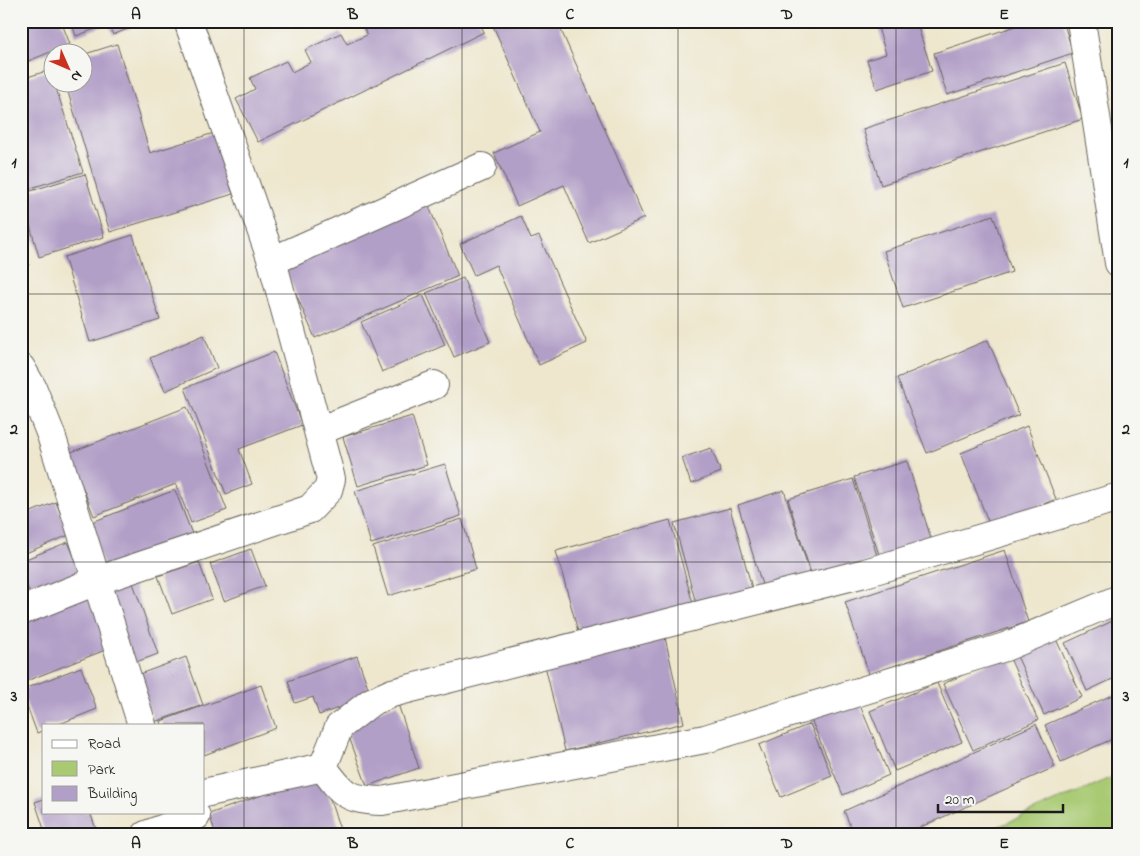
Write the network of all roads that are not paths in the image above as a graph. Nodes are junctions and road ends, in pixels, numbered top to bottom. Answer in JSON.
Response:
{"nodes":[{"id":1,"x":188,"y":21,"type":"edge"},
{"id":2,"x":1081,"y":21,"type":"edge"},
{"id":3,"x":482,"y":167,"type":"dead end"},
{"id":4,"x":272,"y":261,"type":"junction"},
{"id":5,"x":1119,"y":263,"type":"edge"},
{"id":6,"x":21,"y":368,"type":"edge"},
{"id":7,"x":434,"y":385,"type":"dead end"},
{"id":8,"x":319,"y":431,"type":"junction"},
{"id":9,"x":1119,"y":497,"type":"edge"},
{"id":10,"x":96,"y":581,"type":"junction"},
{"id":11,"x":1119,"y":598,"type":"edge"},
{"id":12,"x":21,"y":611,"type":"edge"},
{"id":13,"x":142,"y":724,"type":"edge"},
{"id":14,"x":323,"y":767,"type":"junction"},
{"id":15,"x":205,"y":812,"type":"edge"},
{"id":16,"x":200,"y":814,"type":"edge"},
{"id":17,"x":146,"y":835,"type":"edge"}],
"edges":[{"from":1,"to":4,"type":"street"},
{"from":2,"to":5,"type":"street"},
{"from":3,"to":4,"type":"street"},
{"from":4,"to":8,"type":"street"},
{"from":6,"to":10,"type":"street"},
{"from":7,"to":8,"type":"street"},
{"from":8,"to":10,"type":"street"},
{"from":9,"to":14,"type":"street"},
{"from":10,"to":12,"type":"street"},
{"from":10,"to":13,"type":"street"},
{"from":11,"to":14,"type":"street"},
{"from":14,"to":15,"type":"street"},
{"from":16,"to":17,"type":"street"}]}
